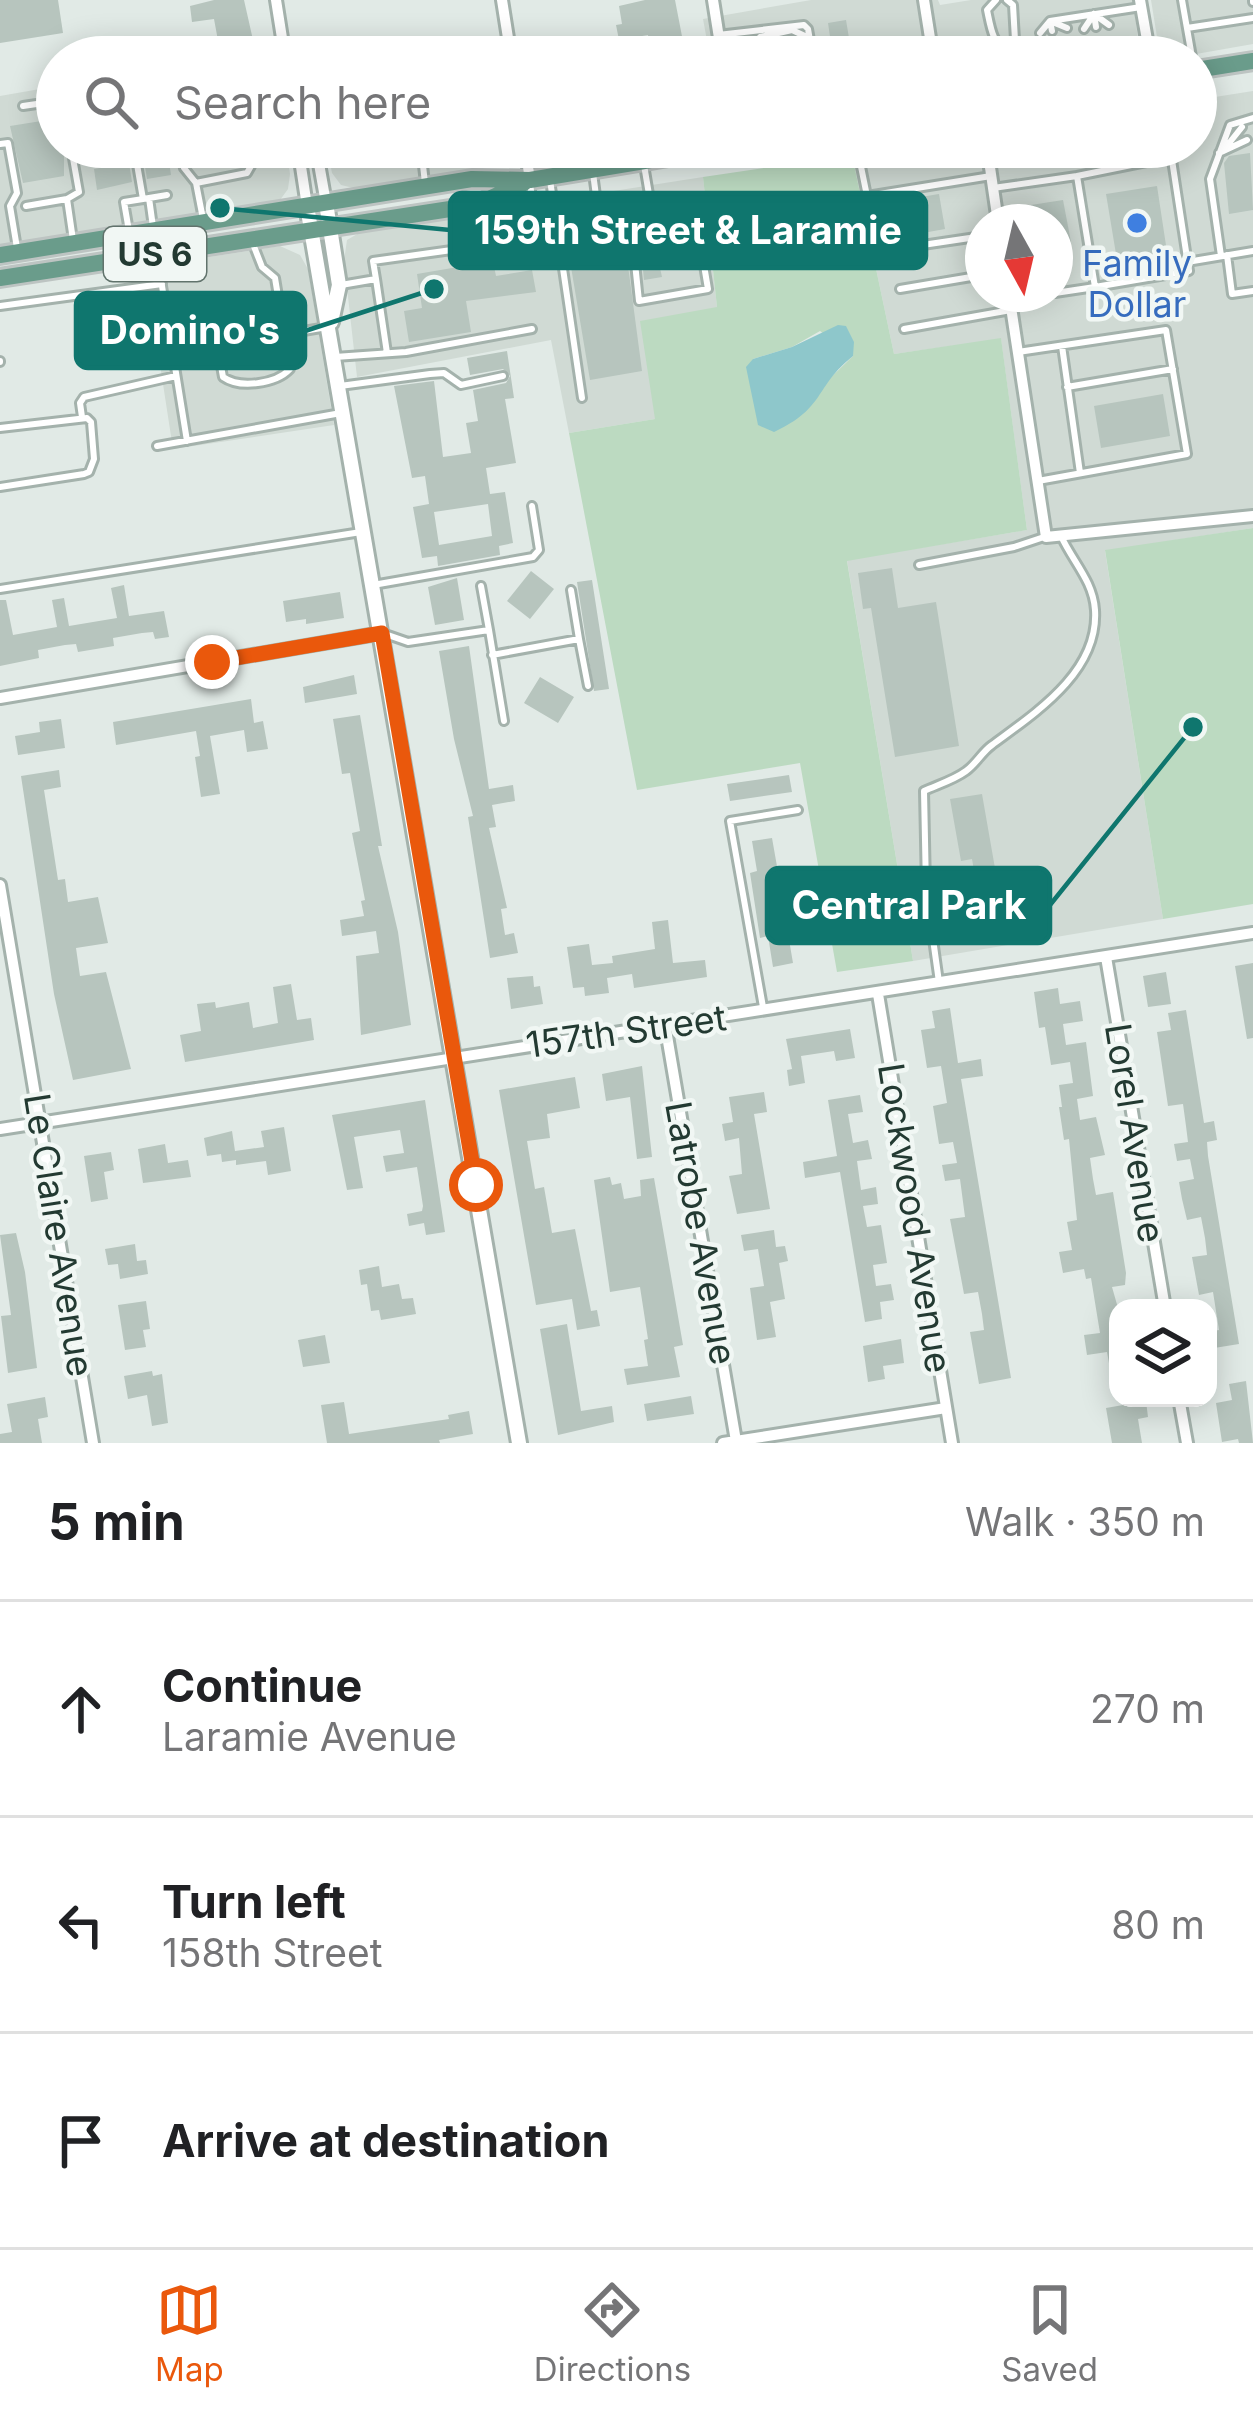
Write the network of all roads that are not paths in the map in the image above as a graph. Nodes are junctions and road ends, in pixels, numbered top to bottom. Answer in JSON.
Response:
{"nodes":[{"id":1,"x":276,"y":0,"type":"edge"},
{"id":2,"x":502,"y":0,"type":"edge"},
{"id":3,"x":712,"y":0,"type":"edge"},
{"id":4,"x":924,"y":0,"type":"edge"},
{"id":5,"x":997,"y":0,"type":"edge"},
{"id":6,"x":1007,"y":0,"type":"edge"},
{"id":7,"x":1182,"y":0,"type":"edge"},
{"id":8,"x":1141,"y":3,"type":"edge"},
{"id":9,"x":1094,"y":14,"type":"junction"},
{"id":10,"x":1253,"y":18,"type":"edge"},
{"id":11,"x":1050,"y":21,"type":"junction"},
{"id":12,"x":1109,"y":25,"type":"dead end"},
{"id":13,"x":1096,"y":27,"type":"dead end"},
{"id":14,"x":1067,"y":28,"type":"dead end"},
{"id":15,"x":1187,"y":28,"type":"junction"},
{"id":16,"x":1084,"y":29,"type":"dead end"},
{"id":17,"x":1052,"y":31,"type":"dead end"},
{"id":18,"x":1040,"y":33,"type":"dead end"},
{"id":19,"x":718,"y":35,"type":"joint"},
{"id":20,"x":282,"y":36,"type":"edge"},
{"id":21,"x":508,"y":36,"type":"edge"},
{"id":22,"x":765,"y":36,"type":"edge"},
{"id":23,"x":806,"y":36,"type":"edge"},
{"id":24,"x":809,"y":36,"type":"edge"},
{"id":25,"x":930,"y":36,"type":"edge"},
{"id":26,"x":993,"y":36,"type":"edge"},
{"id":27,"x":1015,"y":36,"type":"edge"},
{"id":28,"x":1146,"y":36,"type":"edge"},
{"id":29,"x":1188,"y":36,"type":"edge"},
{"id":30,"x":1253,"y":61,"type":"edge"},
{"id":31,"x":1217,"y":67,"type":"edge"},
{"id":32,"x":36,"y":104,"type":"edge"},
{"id":33,"x":23,"y":106,"type":"dead end"},
{"id":34,"x":1253,"y":118,"type":"edge"},
{"id":35,"x":1242,"y":127,"type":"dead end"},
{"id":36,"x":1247,"y":140,"type":"dead end"},
{"id":37,"x":0,"y":144,"type":"edge"},
{"id":38,"x":1222,"y":151,"type":"junction"},
{"id":39,"x":1217,"y":163,"type":"edge"},
{"id":40,"x":75,"y":168,"type":"edge"},
{"id":41,"x":139,"y":168,"type":"edge"},
{"id":42,"x":184,"y":168,"type":"edge"},
{"id":43,"x":250,"y":168,"type":"edge"},
{"id":44,"x":305,"y":168,"type":"edge"},
{"id":45,"x":316,"y":168,"type":"edge"},
{"id":46,"x":425,"y":168,"type":"edge"},
{"id":47,"x":528,"y":168,"type":"edge"},
{"id":48,"x":599,"y":168,"type":"edge"},
{"id":49,"x":641,"y":168,"type":"edge"},
{"id":50,"x":861,"y":168,"type":"edge"},
{"id":51,"x":990,"y":168,"type":"edge"},
{"id":52,"x":1109,"y":168,"type":"edge"},
{"id":53,"x":1172,"y":168,"type":"edge"},
{"id":54,"x":1215,"y":168,"type":"edge"},
{"id":55,"x":592,"y":170,"type":"junction"},
{"id":56,"x":1078,"y":176,"type":"junction"},
{"id":57,"x":550,"y":177,"type":"junction"},
{"id":58,"x":530,"y":180,"type":"junction"},
{"id":59,"x":196,"y":182,"type":"junction"},
{"id":60,"x":992,"y":182,"type":"junction"},
{"id":61,"x":426,"y":186,"type":"junction"},
{"id":62,"x":167,"y":195,"type":"dead end"},
{"id":63,"x":67,"y":199,"type":"junction"},
{"id":64,"x":146,"y":199,"type":"junction"},
{"id":65,"x":316,"y":204,"type":"junction"},
{"id":66,"x":995,"y":204,"type":"edge"},
{"id":67,"x":476,"y":205,"type":"junction"},
{"id":68,"x":26,"y":206,"type":"dead end"},
{"id":69,"x":652,"y":212,"type":"junction"},
{"id":70,"x":204,"y":223,"type":"junction"},
{"id":71,"x":320,"y":230,"type":"junction"},
{"id":72,"x":153,"y":231,"type":"junction"},
{"id":73,"x":130,"y":235,"type":"junction"},
{"id":74,"x":965,"y":239,"type":"edge"},
{"id":75,"x":253,"y":241,"type":"junction"},
{"id":76,"x":74,"y":244,"type":"junction"},
{"id":77,"x":481,"y":246,"type":"junction"},
{"id":78,"x":603,"y":249,"type":"dead end"},
{"id":79,"x":890,"y":250,"type":"dead end"},
{"id":80,"x":1253,"y":251,"type":"edge"},
{"id":81,"x":9,"y":254,"type":"edge"},
{"id":82,"x":157,"y":254,"type":"junction"},
{"id":83,"x":1224,"y":255,"type":"junction"},
{"id":84,"x":1187,"y":262,"type":"junction"},
{"id":85,"x":0,"y":278,"type":"edge"},
{"id":86,"x":965,"y":278,"type":"edge"},
{"id":87,"x":376,"y":279,"type":"junction"},
{"id":88,"x":161,"y":284,"type":"junction"},
{"id":89,"x":339,"y":285,"type":"junction"},
{"id":90,"x":1095,"y":286,"type":"junction"},
{"id":91,"x":900,"y":289,"type":"dead end"},
{"id":92,"x":1073,"y":289,"type":"edge"},
{"id":93,"x":1253,"y":290,"type":"edge"},
{"id":94,"x":0,"y":306,"type":"edge"},
{"id":95,"x":968,"y":312,"type":"edge"},
{"id":96,"x":1012,"y":312,"type":"edge"},
{"id":97,"x":330,"y":326,"type":"junction"},
{"id":98,"x":532,"y":329,"type":"dead end"},
{"id":99,"x":904,"y":329,"type":"dead end"},
{"id":100,"x":285,"y":334,"type":"junction"},
{"id":101,"x":1062,"y":346,"type":"junction"},
{"id":102,"x":1018,"y":352,"type":"junction"},
{"id":103,"x":386,"y":353,"type":"junction"},
{"id":104,"x":335,"y":357,"type":"junction"},
{"id":105,"x":1173,"y":369,"type":"junction"},
{"id":106,"x":176,"y":376,"type":"junction"},
{"id":107,"x":503,"y":376,"type":"dead end"},
{"id":108,"x":340,"y":386,"type":"junction"},
{"id":109,"x":1067,"y":387,"type":"junction"},
{"id":110,"x":582,"y":398,"type":"dead end"},
{"id":111,"x":345,"y":412,"type":"junction"},
{"id":112,"x":82,"y":417,"type":"junction"},
{"id":113,"x":0,"y":428,"type":"edge"},
{"id":114,"x":187,"y":441,"type":"junction"},
{"id":115,"x":157,"y":446,"type":"dead end"},
{"id":116,"x":1079,"y":473,"type":"junction"},
{"id":117,"x":1037,"y":481,"type":"junction"},
{"id":118,"x":0,"y":487,"type":"edge"},
{"id":119,"x":532,"y":506,"type":"dead end"},
{"id":120,"x":1253,"y":516,"type":"edge"},
{"id":121,"x":364,"y":531,"type":"junction"},
{"id":122,"x":1061,"y":536,"type":"junction"},
{"id":123,"x":1046,"y":537,"type":"junction"},
{"id":124,"x":919,"y":565,"type":"dead end"},
{"id":125,"x":374,"y":585,"type":"junction"},
{"id":126,"x":481,"y":586,"type":"dead end"},
{"id":127,"x":0,"y":589,"type":"edge"},
{"id":128,"x":572,"y":590,"type":"dead end"},
{"id":129,"x":488,"y":631,"type":"junction"},
{"id":130,"x":382,"y":633,"type":"junction"},
{"id":131,"x":579,"y":639,"type":"junction"},
{"id":132,"x":493,"y":655,"type":"junction"},
{"id":133,"x":588,"y":686,"type":"dead end"},
{"id":134,"x":0,"y":698,"type":"edge"},
{"id":135,"x":504,"y":721,"type":"dead end"},
{"id":136,"x":798,"y":810,"type":"dead end"},
{"id":137,"x":0,"y":885,"type":"edge"},
{"id":138,"x":1253,"y":933,"type":"edge"},
{"id":139,"x":1106,"y":957,"type":"junction"},
{"id":140,"x":939,"y":985,"type":"junction"},
{"id":141,"x":878,"y":994,"type":"junction"},
{"id":142,"x":764,"y":1011,"type":"junction"},
{"id":143,"x":665,"y":1024,"type":"junction"},
{"id":144,"x":454,"y":1056,"type":"junction"},
{"id":145,"x":40,"y":1123,"type":"junction"},
{"id":146,"x":0,"y":1130,"type":"edge"},
{"id":147,"x":1163,"y":1299,"type":"edge"},
{"id":148,"x":1181,"y":1407,"type":"edge"},
{"id":149,"x":946,"y":1408,"type":"junction"},
{"id":150,"x":730,"y":1442,"type":"edge"},
{"id":151,"x":93,"y":1443,"type":"edge"},
{"id":152,"x":519,"y":1443,"type":"edge"},
{"id":153,"x":952,"y":1443,"type":"edge"},
{"id":154,"x":1187,"y":1443,"type":"edge"}],
"edges":[{"from":1,"to":20,"type":"street"},
{"from":2,"to":21,"type":"street"},
{"from":3,"to":19,"type":"street"},
{"from":4,"to":25,"type":"street"},
{"from":5,"to":26,"type":"lane"},
{"from":6,"to":27,"type":"lane"},
{"from":7,"to":15,"type":"lane"},
{"from":8,"to":9,"type":"lane"},
{"from":8,"to":28,"type":"street"},
{"from":9,"to":11,"type":"lane"},
{"from":9,"to":12,"type":"lane"},
{"from":9,"to":13,"type":"lane"},
{"from":9,"to":16,"type":"lane"},
{"from":10,"to":15,"type":"lane"},
{"from":11,"to":14,"type":"lane"},
{"from":11,"to":17,"type":"lane"},
{"from":11,"to":18,"type":"lane"},
{"from":15,"to":29,"type":"lane"},
{"from":19,"to":24,"type":"lane"},
{"from":22,"to":23,"type":"lane"},
{"from":30,"to":31,"type":"main road"},
{"from":32,"to":33,"type":"lane"},
{"from":34,"to":38,"type":"lane"},
{"from":35,"to":38,"type":"lane"},
{"from":36,"to":38,"type":"lane"},
{"from":37,"to":81,"type":"lane"},
{"from":38,"to":39,"type":"lane"},
{"from":40,"to":63,"type":"lane"},
{"from":41,"to":64,"type":"lane"},
{"from":42,"to":59,"type":"lane"},
{"from":43,"to":59,"type":"lane"},
{"from":44,"to":65,"type":"street"},
{"from":45,"to":65,"type":"street"},
{"from":46,"to":61,"type":"lane"},
{"from":47,"to":58,"type":"street"},
{"from":48,"to":55,"type":"main road","number":"US 6"},
{"from":49,"to":69,"type":"lane"},
{"from":50,"to":60,"type":"lane"},
{"from":51,"to":60,"type":"street"},
{"from":52,"to":56,"type":"lane"},
{"from":53,"to":84,"type":"lane"},
{"from":54,"to":83,"type":"lane"},
{"from":55,"to":57,"type":"main road","number":"US 6"},
{"from":55,"to":78,"type":"lane"},
{"from":56,"to":60,"type":"lane"},
{"from":56,"to":90,"type":"lane"},
{"from":57,"to":58,"type":"main road","number":"US 6"},
{"from":57,"to":110,"type":"lane"},
{"from":58,"to":61,"type":"main road","number":"US 6"},
{"from":58,"to":67,"type":"main road","number":"US 6"},
{"from":58,"to":77,"type":"lane"},
{"from":59,"to":70,"type":"lane"},
{"from":60,"to":66,"type":"street"},
{"from":61,"to":65,"type":"main road","number":"US 6"},
{"from":62,"to":64,"type":"lane"},
{"from":63,"to":68,"type":"lane"},
{"from":63,"to":76,"type":"lane"},
{"from":64,"to":72,"type":"lane"},
{"from":64,"to":73,"type":"lane"},
{"from":65,"to":70,"type":"main road","number":"US 6"},
{"from":65,"to":71,"type":"street"},
{"from":67,"to":71,"type":"main road","number":"US 6"},
{"from":67,"to":77,"type":"lane"},
{"from":69,"to":69,"type":"lane"},
{"from":70,"to":72,"type":"main road","number":"US 6"},
{"from":71,"to":75,"type":"main road","number":"US 6"},
{"from":71,"to":89,"type":"street"},
{"from":71,"to":97,"type":"street"},
{"from":72,"to":73,"type":"main road","number":"US 6"},
{"from":73,"to":76,"type":"main road","number":"US 6"},
{"from":74,"to":79,"type":"lane"},
{"from":75,"to":82,"type":"main road","number":"US 6"},
{"from":75,"to":100,"type":"lane"},
{"from":76,"to":81,"type":"main road","number":"US 6"},
{"from":77,"to":87,"type":"lane"},
{"from":80,"to":83,"type":"lane"},
{"from":82,"to":85,"type":"main road","number":"US 6"},
{"from":82,"to":88,"type":"lane"},
{"from":83,"to":84,"type":"lane"},
{"from":83,"to":93,"type":"lane"},
{"from":84,"to":90,"type":"lane"},
{"from":86,"to":91,"type":"lane"},
{"from":87,"to":89,"type":"lane"},
{"from":87,"to":103,"type":"lane"},
{"from":88,"to":94,"type":"lane"},
{"from":88,"to":106,"type":"lane"},
{"from":89,"to":97,"type":"street"},
{"from":90,"to":92,"type":"lane"},
{"from":95,"to":99,"type":"lane"},
{"from":96,"to":102,"type":"street"},
{"from":97,"to":100,"type":"lane"},
{"from":97,"to":104,"type":"street"},
{"from":98,"to":103,"type":"lane"},
{"from":100,"to":100,"type":"lane"},
{"from":101,"to":102,"type":"lane"},
{"from":101,"to":105,"type":"lane"},
{"from":101,"to":109,"type":"lane"},
{"from":102,"to":117,"type":"street"},
{"from":103,"to":104,"type":"lane"},
{"from":104,"to":108,"type":"street"},
{"from":105,"to":109,"type":"lane"},
{"from":105,"to":116,"type":"lane"},
{"from":106,"to":112,"type":"lane"},
{"from":106,"to":114,"type":"lane"},
{"from":107,"to":108,"type":"lane"},
{"from":108,"to":111,"type":"street"},
{"from":109,"to":116,"type":"lane"},
{"from":111,"to":114,"type":"lane"},
{"from":111,"to":121,"type":"street"},
{"from":112,"to":113,"type":"lane"},
{"from":112,"to":118,"type":"lane"},
{"from":114,"to":115,"type":"lane"},
{"from":116,"to":117,"type":"lane"},
{"from":117,"to":123,"type":"street"},
{"from":119,"to":125,"type":"lane"},
{"from":120,"to":122,"type":"street"},
{"from":121,"to":125,"type":"street"},
{"from":121,"to":127,"type":"lane"},
{"from":122,"to":123,"type":"street"},
{"from":122,"to":140,"type":"lane"},
{"from":123,"to":124,"type":"lane"},
{"from":125,"to":130,"type":"street"},
{"from":126,"to":129,"type":"lane"},
{"from":128,"to":131,"type":"lane"},
{"from":129,"to":130,"type":"lane"},
{"from":129,"to":132,"type":"lane"},
{"from":130,"to":134,"type":"street"},
{"from":130,"to":144,"type":"street"},
{"from":131,"to":132,"type":"lane"},
{"from":131,"to":133,"type":"lane"},
{"from":132,"to":135,"type":"lane"},
{"from":136,"to":142,"type":"lane"},
{"from":137,"to":145,"type":"street","name":"Le Claire Avenue"},
{"from":138,"to":139,"type":"street","name":"157th Street"},
{"from":139,"to":140,"type":"street","name":"157th Street"},
{"from":139,"to":147,"type":"street","name":"Lorel Avenue"},
{"from":140,"to":141,"type":"street","name":"157th Street"},
{"from":141,"to":142,"type":"street","name":"157th Street"},
{"from":141,"to":149,"type":"street","name":"Lockwood Avenue"},
{"from":142,"to":143,"type":"street","name":"157th Street"},
{"from":143,"to":144,"type":"street","name":"157th Street"},
{"from":143,"to":150,"type":"street","name":"Latrobe Avenue"},
{"from":144,"to":145,"type":"street","name":"157th Street"},
{"from":144,"to":152,"type":"street"},
{"from":145,"to":146,"type":"street","name":"157th Street"},
{"from":145,"to":151,"type":"street","name":"Le Claire Avenue"},
{"from":148,"to":154,"type":"street"},
{"from":149,"to":150,"type":"street"},
{"from":149,"to":153,"type":"street","name":"Lockwood Avenue"}]}
